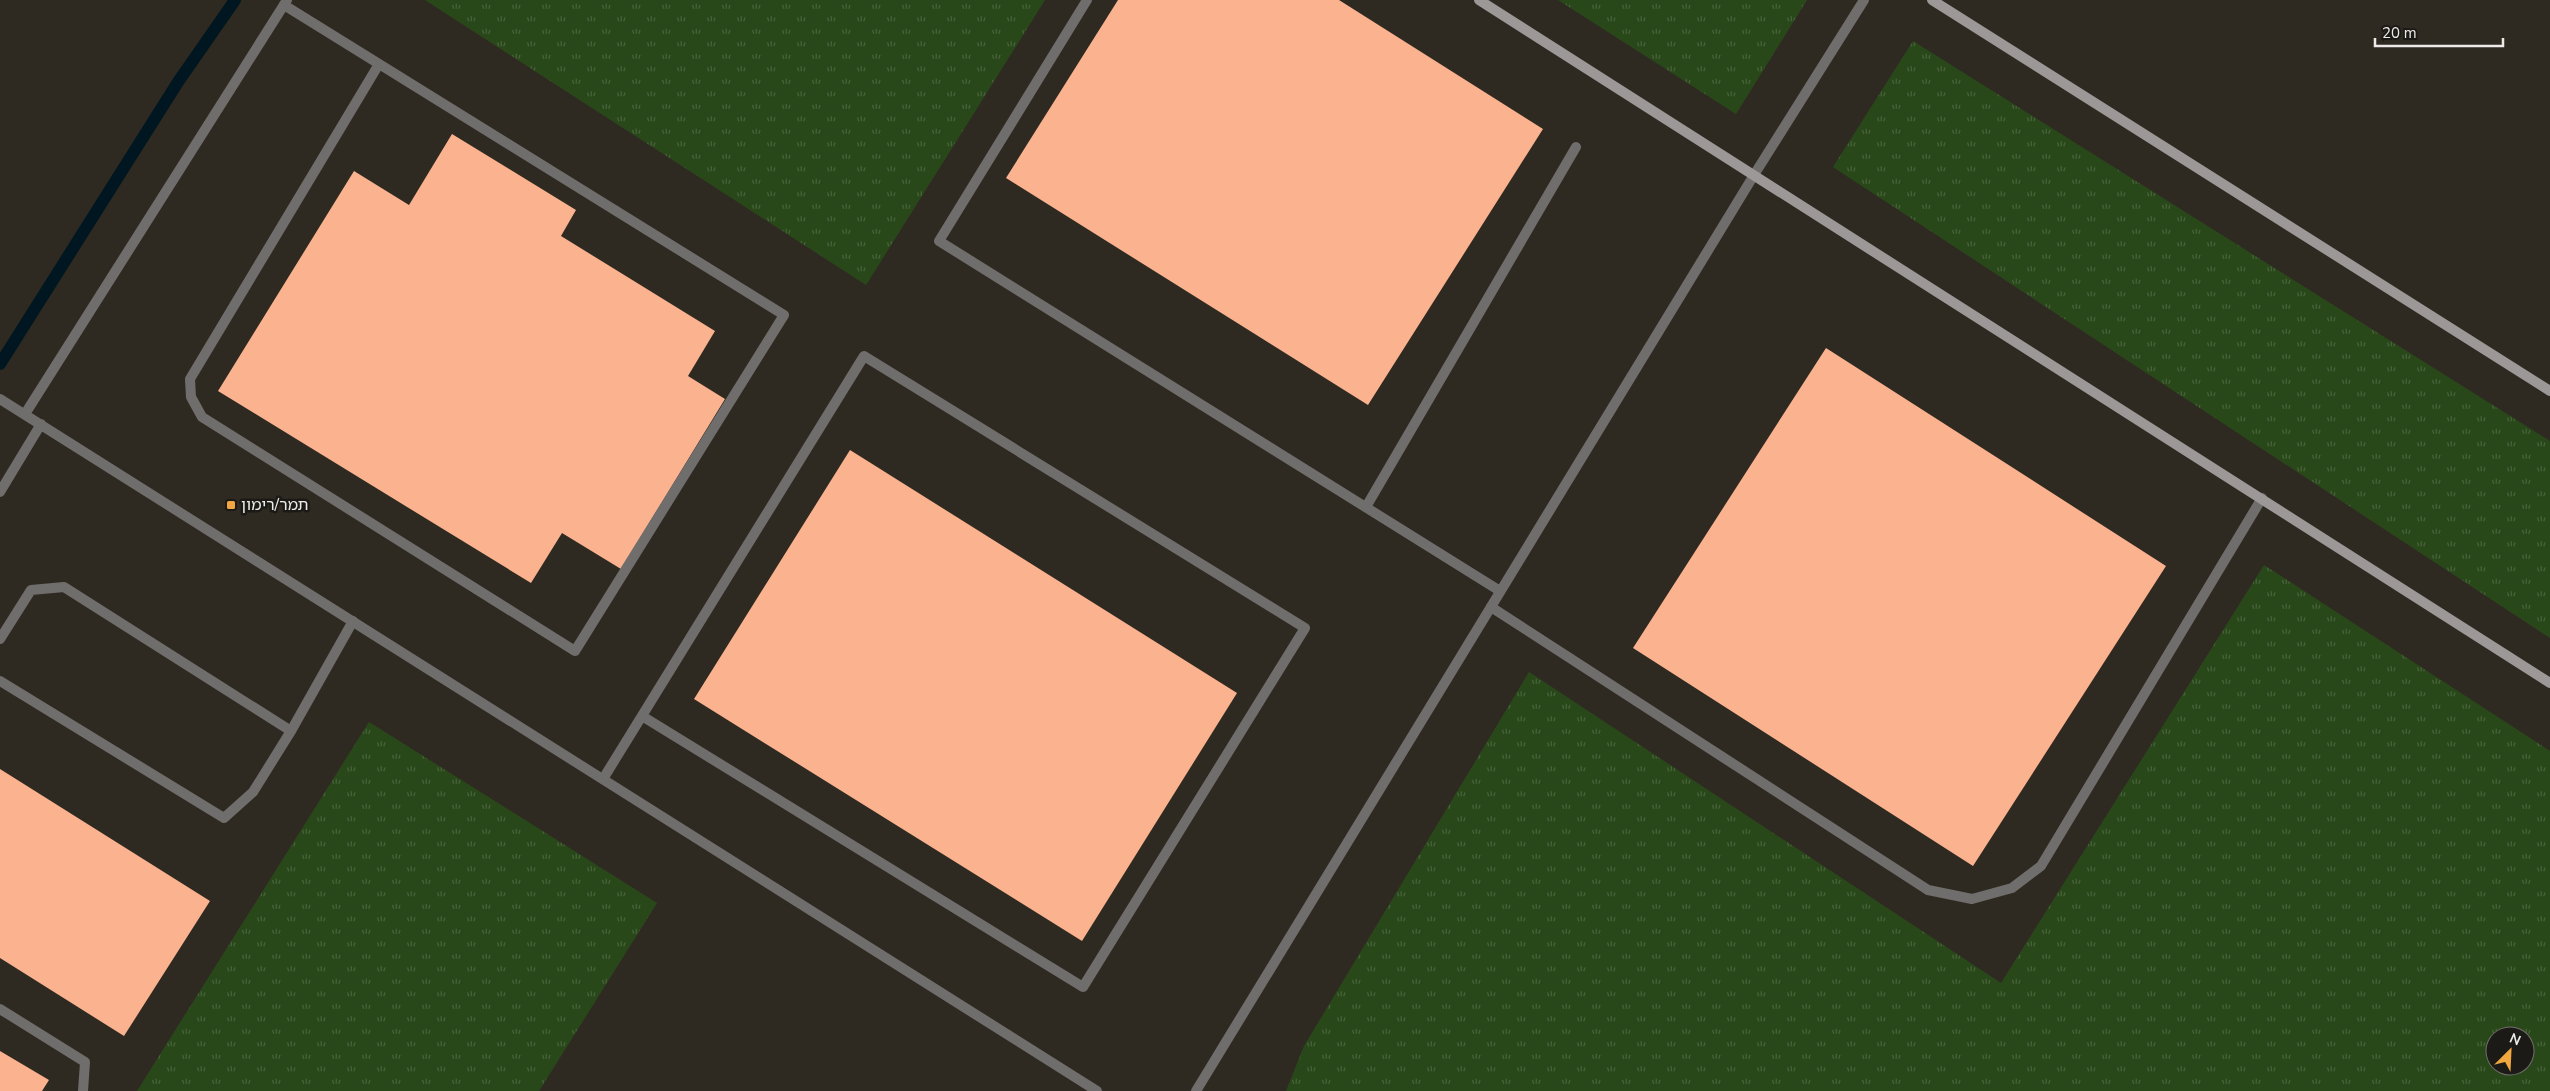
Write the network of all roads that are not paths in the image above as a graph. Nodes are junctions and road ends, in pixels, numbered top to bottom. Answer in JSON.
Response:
{"nodes":[{"id":1,"x":1087,"y":0,"type":"edge"},
{"id":2,"x":1479,"y":0,"type":"edge"},
{"id":3,"x":1864,"y":0,"type":"edge"},
{"id":4,"x":1932,"y":0,"type":"edge"},
{"id":5,"x":285,"y":3,"type":"edge"},
{"id":6,"x":379,"y":64,"type":"junction"},
{"id":7,"x":1576,"y":147,"type":"dead end"},
{"id":8,"x":1754,"y":175,"type":"junction"},
{"id":9,"x":2550,"y":391,"type":"edge"},
{"id":10,"x":0,"y":399,"type":"edge"},
{"id":11,"x":25,"y":414,"type":"junction"},
{"id":12,"x":41,"y":424,"type":"junction"},
{"id":13,"x":0,"y":492,"type":"edge"},
{"id":14,"x":2262,"y":498,"type":"junction"},
{"id":15,"x":1366,"y":508,"type":"junction"},
{"id":16,"x":1500,"y":591,"type":"junction"},
{"id":17,"x":1491,"y":607,"type":"junction"},
{"id":18,"x":353,"y":621,"type":"junction"},
{"id":19,"x":0,"y":639,"type":"edge"},
{"id":20,"x":0,"y":681,"type":"edge"},
{"id":21,"x":2550,"y":683,"type":"edge"},
{"id":22,"x":642,"y":716,"type":"junction"},
{"id":23,"x":291,"y":730,"type":"junction"},
{"id":24,"x":603,"y":779,"type":"junction"},
{"id":25,"x":0,"y":1009,"type":"edge"},
{"id":26,"x":83,"y":1091,"type":"edge"},
{"id":27,"x":1097,"y":1091,"type":"edge"},
{"id":28,"x":1196,"y":1091,"type":"edge"}],
"edges":[{"from":1,"to":15,"type":"street"},
{"from":2,"to":8,"type":"street"},
{"from":3,"to":8,"type":"street"},
{"from":4,"to":9,"type":"street"},
{"from":5,"to":6,"type":"street"},
{"from":5,"to":11,"type":"street"},
{"from":6,"to":6,"type":"street"},
{"from":7,"to":15,"type":"street"},
{"from":8,"to":14,"type":"street"},
{"from":8,"to":16,"type":"street"},
{"from":10,"to":11,"type":"street"},
{"from":11,"to":12,"type":"street"},
{"from":12,"to":13,"type":"street"},
{"from":12,"to":18,"type":"street"},
{"from":14,"to":17,"type":"street"},
{"from":14,"to":21,"type":"street"},
{"from":15,"to":16,"type":"street"},
{"from":16,"to":17,"type":"street"},
{"from":17,"to":28,"type":"street"},
{"from":18,"to":23,"type":"street"},
{"from":18,"to":24,"type":"street"},
{"from":19,"to":23,"type":"street"},
{"from":20,"to":23,"type":"street"},
{"from":22,"to":22,"type":"street"},
{"from":22,"to":24,"type":"street"},
{"from":24,"to":27,"type":"street"},
{"from":25,"to":26,"type":"street"}]}
